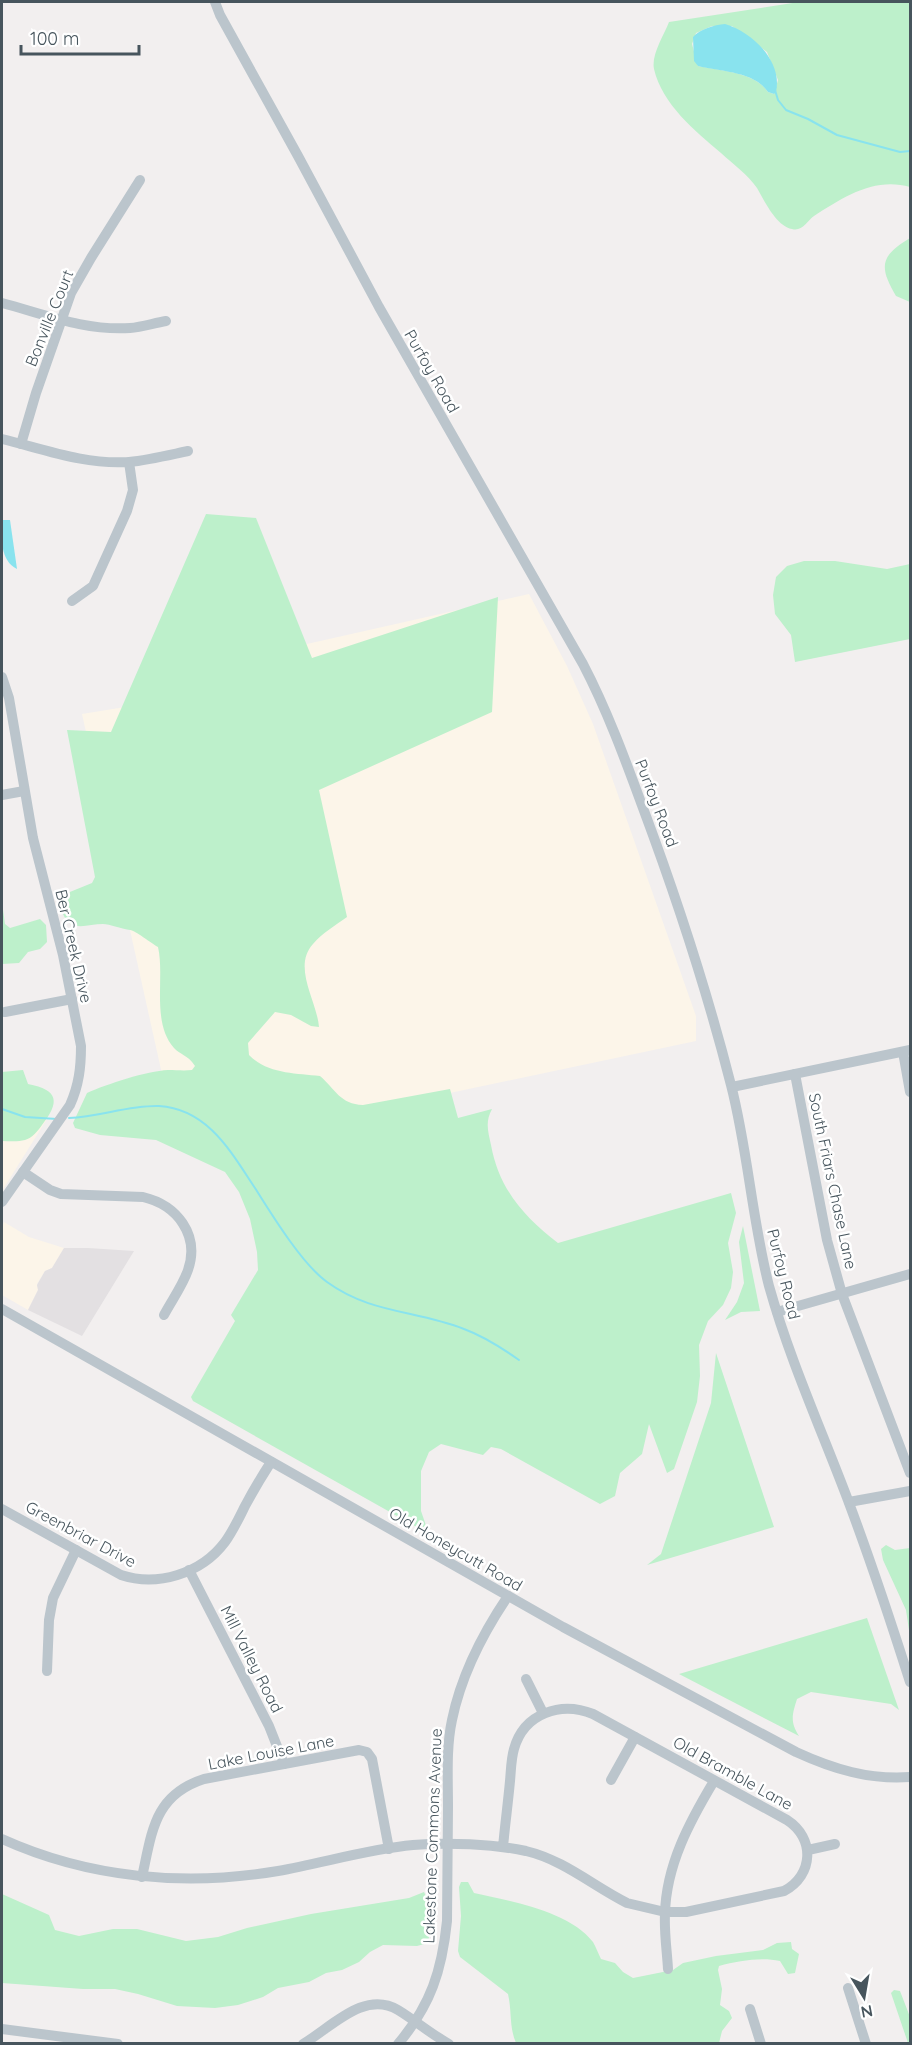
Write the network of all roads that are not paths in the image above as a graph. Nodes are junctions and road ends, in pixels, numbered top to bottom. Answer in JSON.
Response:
{"nodes":[{"id":1,"x":215,"y":2,"type":"edge"},
{"id":2,"x":140,"y":180,"type":"dead end"},
{"id":3,"x":2,"y":303,"type":"edge"},
{"id":4,"x":62,"y":321,"type":"junction"},
{"id":5,"x":166,"y":321,"type":"dead end"},
{"id":6,"x":2,"y":439,"type":"edge"},
{"id":7,"x":21,"y":444,"type":"junction"},
{"id":8,"x":188,"y":451,"type":"dead end"},
{"id":9,"x":129,"y":462,"type":"junction"},
{"id":10,"x":72,"y":600,"type":"dead end"},
{"id":11,"x":2,"y":677,"type":"edge"},
{"id":12,"x":24,"y":791,"type":"junction"},
{"id":13,"x":2,"y":795,"type":"edge"},
{"id":14,"x":72,"y":999,"type":"junction"},
{"id":15,"x":5,"y":1012,"type":"dead end"},
{"id":16,"x":907,"y":1051,"type":"edge"},
{"id":17,"x":795,"y":1074,"type":"junction"},
{"id":18,"x":732,"y":1088,"type":"junction"},
{"id":19,"x":910,"y":1092,"type":"edge"},
{"id":20,"x":23,"y":1172,"type":"junction"},
{"id":21,"x":2,"y":1202,"type":"edge"},
{"id":22,"x":910,"y":1274,"type":"edge"},
{"id":23,"x":842,"y":1294,"type":"junction"},
{"id":24,"x":2,"y":1309,"type":"edge"},
{"id":25,"x":777,"y":1312,"type":"junction"},
{"id":26,"x":164,"y":1315,"type":"dead end"},
{"id":27,"x":271,"y":1462,"type":"junction"},
{"id":28,"x":910,"y":1473,"type":"edge"},
{"id":29,"x":910,"y":1491,"type":"edge"},
{"id":30,"x":849,"y":1502,"type":"junction"},
{"id":31,"x":2,"y":1509,"type":"edge"},
{"id":32,"x":76,"y":1550,"type":"junction"},
{"id":33,"x":189,"y":1570,"type":"junction"},
{"id":34,"x":508,"y":1596,"type":"junction"},
{"id":35,"x":47,"y":1671,"type":"dead end"},
{"id":36,"x":526,"y":1679,"type":"dead end"},
{"id":37,"x":910,"y":1682,"type":"edge"},
{"id":38,"x":543,"y":1713,"type":"junction"},
{"id":39,"x":635,"y":1737,"type":"junction"},
{"id":40,"x":284,"y":1764,"type":"junction"},
{"id":41,"x":910,"y":1777,"type":"edge"},
{"id":42,"x":611,"y":1780,"type":"dead end"},
{"id":43,"x":714,"y":1781,"type":"junction"},
{"id":44,"x":2,"y":1839,"type":"edge"},
{"id":45,"x":835,"y":1844,"type":"dead end"},
{"id":46,"x":447,"y":1845,"type":"junction"},
{"id":47,"x":503,"y":1847,"type":"junction"},
{"id":48,"x":389,"y":1849,"type":"junction"},
{"id":49,"x":808,"y":1850,"type":"junction"},
{"id":50,"x":142,"y":1877,"type":"junction"},
{"id":51,"x":665,"y":1912,"type":"junction"},
{"id":52,"x":668,"y":1969,"type":"dead end"},
{"id":53,"x":848,"y":1988,"type":"dead end"},
{"id":54,"x":750,"y":2009,"type":"dead end"},
{"id":55,"x":416,"y":2022,"type":"junction"},
{"id":56,"x":2,"y":2029,"type":"edge"},
{"id":57,"x":118,"y":2043,"type":"edge"},
{"id":58,"x":303,"y":2043,"type":"edge"},
{"id":59,"x":398,"y":2043,"type":"edge"},
{"id":60,"x":449,"y":2043,"type":"edge"},
{"id":61,"x":761,"y":2043,"type":"edge"},
{"id":62,"x":866,"y":2043,"type":"edge"}],
"edges":[{"from":1,"to":18,"type":"street","name":"Purfoy Road"},
{"from":2,"to":4,"type":"street","name":"Bonville Court"},
{"from":3,"to":4,"type":"street"},
{"from":4,"to":5,"type":"street"},
{"from":4,"to":7,"type":"street","name":"Bonville Court"},
{"from":6,"to":7,"type":"street"},
{"from":7,"to":9,"type":"street"},
{"from":8,"to":9,"type":"street"},
{"from":9,"to":10,"type":"street"},
{"from":11,"to":12,"type":"street","name":"Ber Creek Drive"},
{"from":12,"to":13,"type":"street"},
{"from":12,"to":14,"type":"street","name":"Ber Creek Drive"},
{"from":14,"to":15,"type":"street"},
{"from":14,"to":20,"type":"street","name":"Ber Creek Drive"},
{"from":16,"to":17,"type":"street"},
{"from":16,"to":19,"type":"street"},
{"from":17,"to":18,"type":"street"},
{"from":17,"to":23,"type":"street","name":"South Friars Chase Lane"},
{"from":18,"to":25,"type":"street","name":"Purfoy Road"},
{"from":20,"to":21,"type":"street","name":"Ber Creek Drive"},
{"from":20,"to":26,"type":"street"},
{"from":22,"to":23,"type":"street"},
{"from":23,"to":25,"type":"street"},
{"from":23,"to":28,"type":"street","name":"South Friars Chase Lane"},
{"from":24,"to":27,"type":"street","name":"Old Honeycutt Road"},
{"from":25,"to":30,"type":"street","name":"Purfoy Road"},
{"from":27,"to":33,"type":"street","name":"Greenbriar Drive"},
{"from":27,"to":34,"type":"street","name":"Old Honeycutt Road"},
{"from":29,"to":30,"type":"street"},
{"from":30,"to":37,"type":"street","name":"Purfoy Road"},
{"from":31,"to":32,"type":"street","name":"Greenbriar Drive"},
{"from":32,"to":33,"type":"street","name":"Greenbriar Drive"},
{"from":32,"to":35,"type":"street"},
{"from":33,"to":40,"type":"street","name":"Mill Valley Road"},
{"from":34,"to":41,"type":"street","name":"Old Honeycutt Road"},
{"from":34,"to":46,"type":"street","name":"Lakestone Commons Avenue"},
{"from":36,"to":38,"type":"street"},
{"from":38,"to":39,"type":"street","name":"Old Bramble Lane"},
{"from":38,"to":47,"type":"street"},
{"from":39,"to":42,"type":"street"},
{"from":39,"to":43,"type":"street","name":"Old Bramble Lane"},
{"from":40,"to":48,"type":"street","name":"Lake Louise Lane"},
{"from":40,"to":50,"type":"street","name":"Lake Louise Lane"},
{"from":43,"to":49,"type":"street","name":"Old Bramble Lane"},
{"from":43,"to":51,"type":"street"},
{"from":44,"to":50,"type":"street"},
{"from":45,"to":49,"type":"street"},
{"from":46,"to":47,"type":"street"},
{"from":46,"to":48,"type":"street"},
{"from":46,"to":55,"type":"street","name":"Lakestone Commons Avenue"},
{"from":47,"to":51,"type":"street"},
{"from":48,"to":50,"type":"street"},
{"from":49,"to":51,"type":"street"},
{"from":51,"to":52,"type":"street"},
{"from":53,"to":62,"type":"street"},
{"from":54,"to":61,"type":"street"},
{"from":55,"to":58,"type":"street"},
{"from":55,"to":59,"type":"street","name":"Lakestone Commons Avenue"},
{"from":55,"to":60,"type":"street"},
{"from":56,"to":57,"type":"street"}]}
